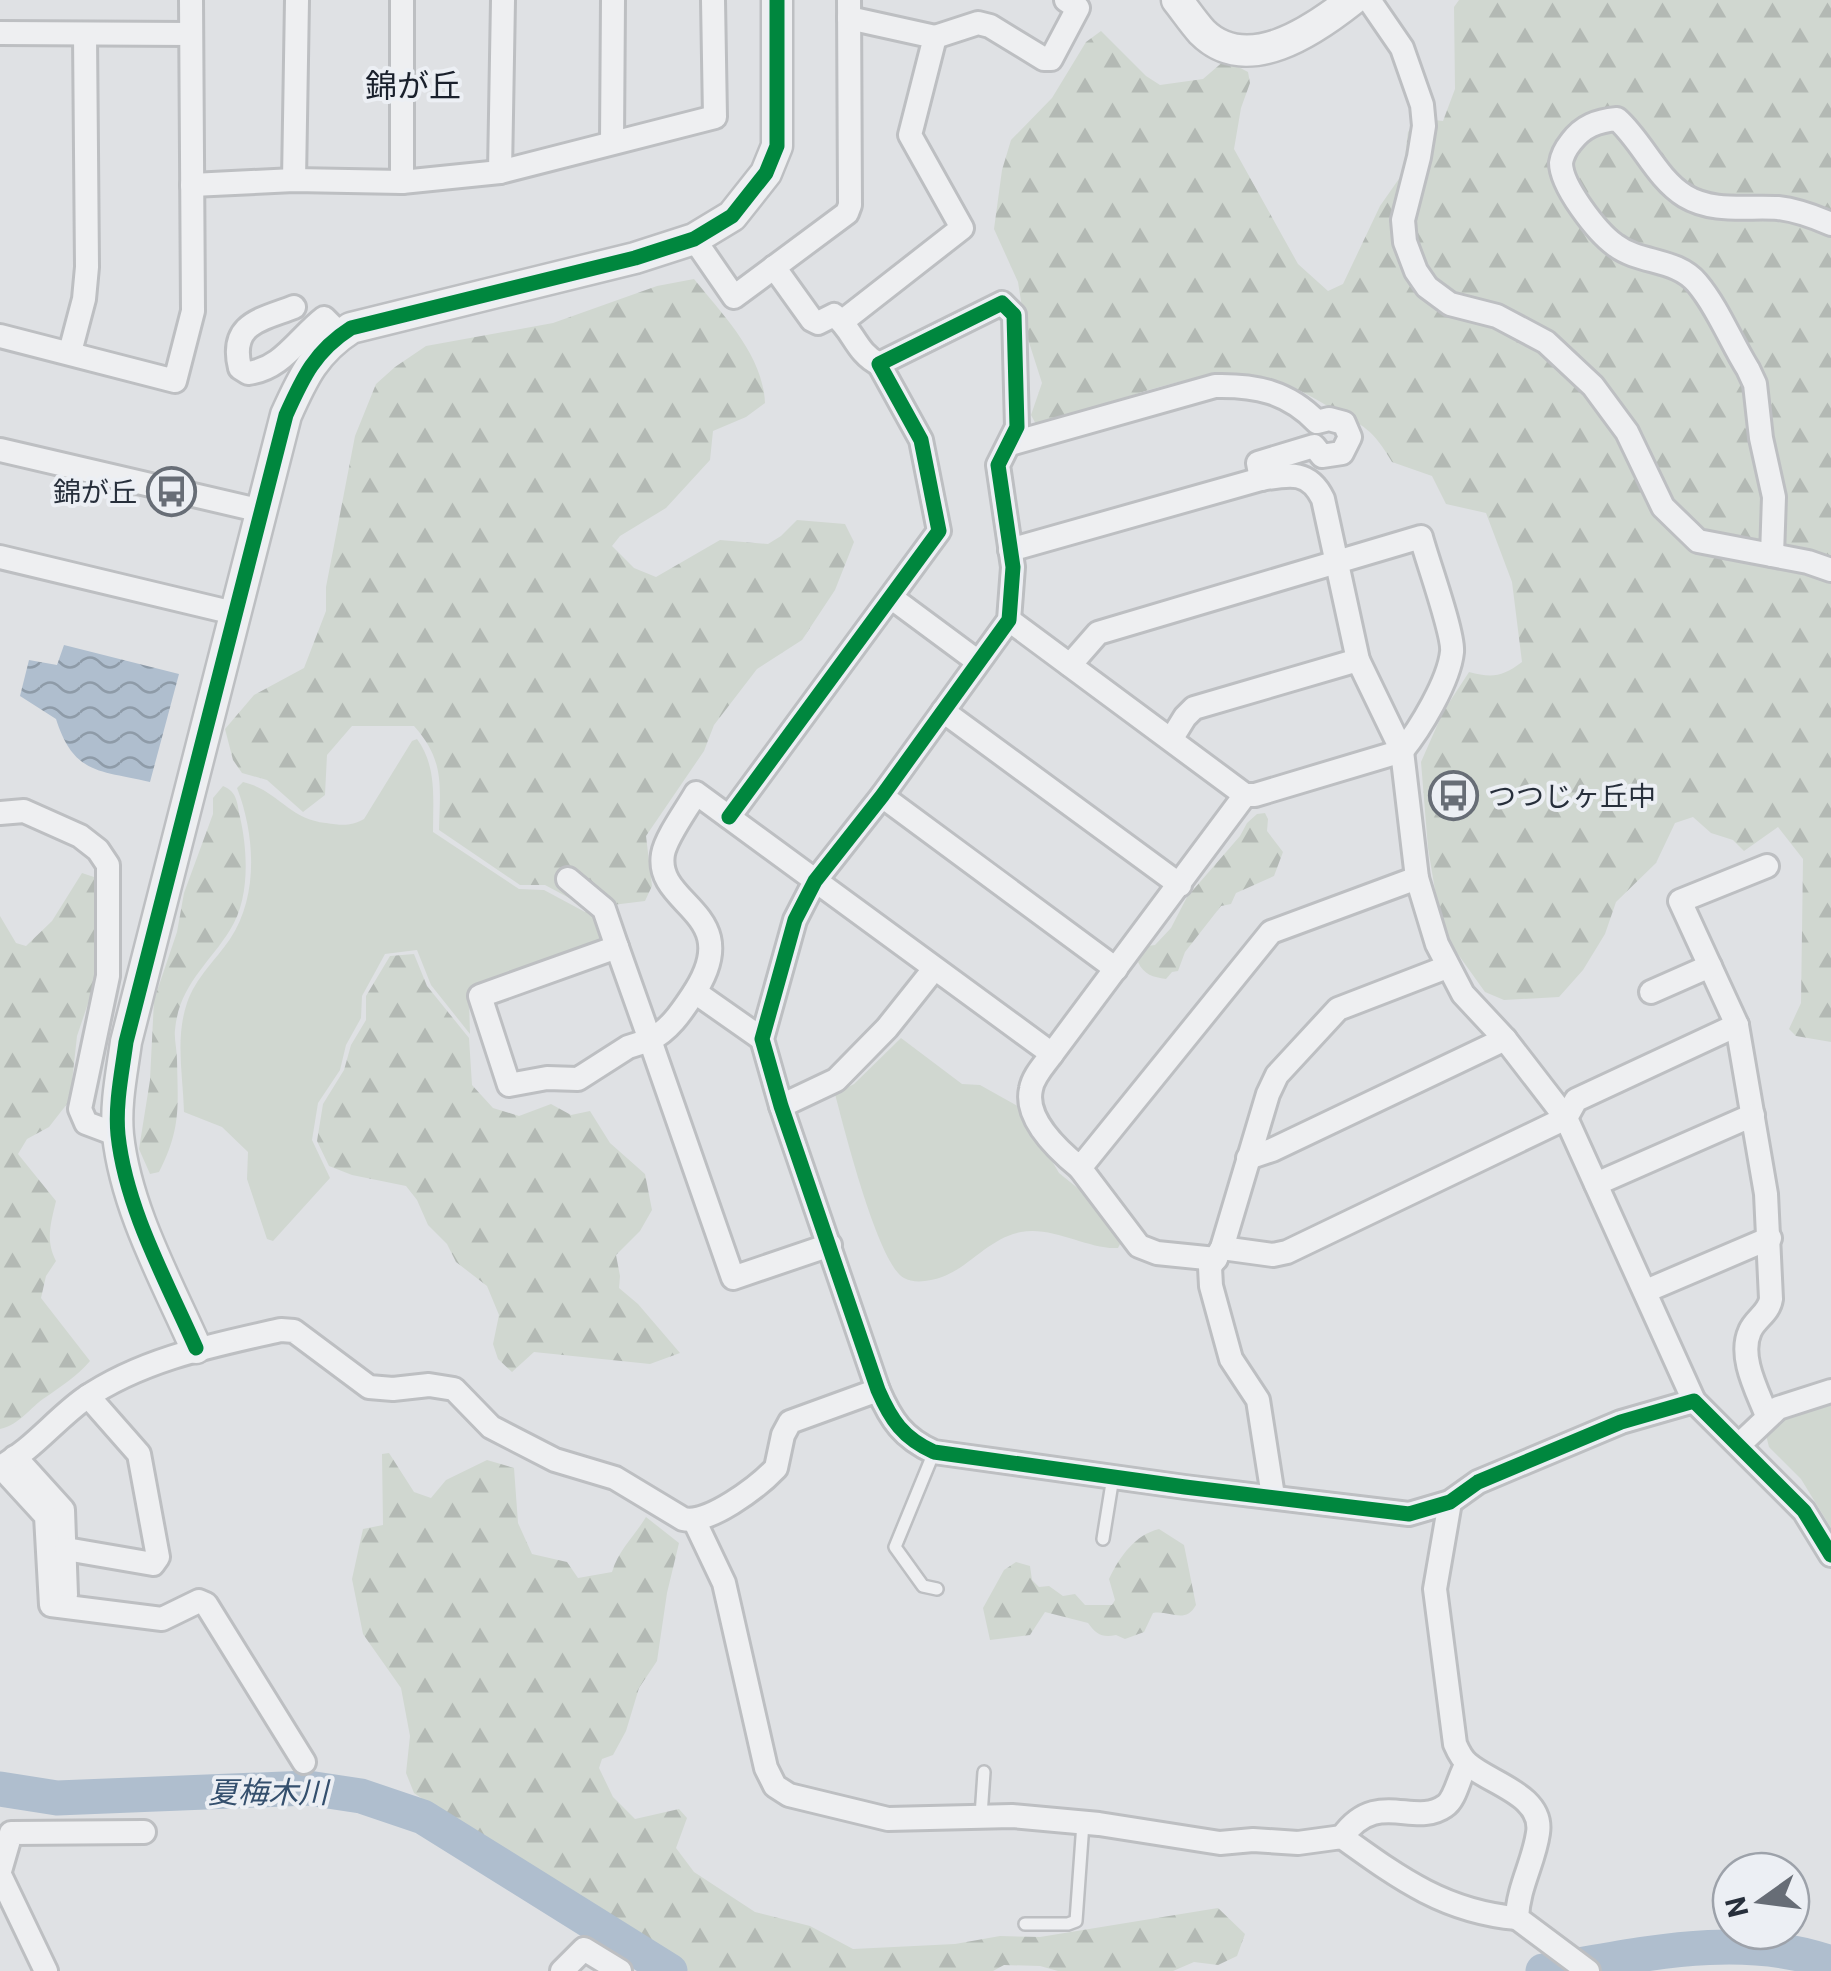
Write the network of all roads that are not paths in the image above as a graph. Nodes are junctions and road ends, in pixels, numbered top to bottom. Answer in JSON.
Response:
{"nodes":[{"id":1,"x":191,"y":0,"type":"edge"},
{"id":2,"x":296,"y":0,"type":"edge"},
{"id":3,"x":402,"y":0,"type":"edge"},
{"id":4,"x":503,"y":0,"type":"edge"},
{"id":5,"x":613,"y":0,"type":"edge"},
{"id":6,"x":713,"y":0,"type":"edge"},
{"id":7,"x":777,"y":0,"type":"edge"},
{"id":8,"x":1066,"y":0,"type":"edge"},
{"id":9,"x":1177,"y":0,"type":"edge"},
{"id":10,"x":1352,"y":0,"type":"edge"},
{"id":11,"x":1369,"y":0,"type":"edge"},
{"id":12,"x":849,"y":9,"type":"edge"},
{"id":13,"x":0,"y":33,"type":"edge"},
{"id":14,"x":191,"y":34,"type":"junction"},
{"id":15,"x":85,"y":35,"type":"junction"},
{"id":16,"x":935,"y":37,"type":"junction"},
{"id":17,"x":612,"y":141,"type":"junction"},
{"id":18,"x":500,"y":172,"type":"junction"},
{"id":19,"x":294,"y":180,"type":"junction"},
{"id":20,"x":402,"y":182,"type":"junction"},
{"id":21,"x":192,"y":185,"type":"junction"},
{"id":22,"x":1831,"y":224,"type":"edge"},
{"id":23,"x":694,"y":240,"type":"junction"},
{"id":24,"x":774,"y":267,"type":"junction"},
{"id":25,"x":294,"y":307,"type":"dead end"},
{"id":26,"x":843,"y":322,"type":"junction"},
{"id":27,"x":341,"y":335,"type":"junction"},
{"id":28,"x":0,"y":336,"type":"edge"},
{"id":29,"x":70,"y":352,"type":"junction"},
{"id":30,"x":878,"y":364,"type":"junction"},
{"id":31,"x":1317,"y":422,"type":"junction"},
{"id":32,"x":1010,"y":444,"type":"junction"},
{"id":33,"x":1314,"y":446,"type":"junction"},
{"id":34,"x":0,"y":450,"type":"edge"},
{"id":35,"x":1261,"y":478,"type":"junction"},
{"id":36,"x":262,"y":511,"type":"junction"},
{"id":37,"x":1010,"y":550,"type":"junction"},
{"id":38,"x":1772,"y":555,"type":"junction"},
{"id":39,"x":0,"y":557,"type":"edge"},
{"id":40,"x":1334,"y":562,"type":"junction"},
{"id":41,"x":1831,"y":570,"type":"edge"},
{"id":42,"x":892,"y":598,"type":"junction"},
{"id":43,"x":234,"y":614,"type":"junction"},
{"id":44,"x":1009,"y":620,"type":"junction"},
{"id":45,"x":977,"y":660,"type":"junction"},
{"id":46,"x":1358,"y":660,"type":"junction"},
{"id":47,"x":1070,"y":665,"type":"junction"},
{"id":48,"x":942,"y":710,"type":"junction"},
{"id":49,"x":1172,"y":738,"type":"junction"},
{"id":50,"x":1402,"y":752,"type":"junction"},
{"id":51,"x":1246,"y":794,"type":"junction"},
{"id":52,"x":882,"y":796,"type":"junction"},
{"id":53,"x":0,"y":812,"type":"edge"},
{"id":54,"x":729,"y":817,"type":"junction"},
{"id":55,"x":1767,"y":866,"type":"dead end"},
{"id":56,"x":568,"y":878,"type":"dead end"},
{"id":57,"x":1417,"y":878,"type":"junction"},
{"id":58,"x":815,"y":880,"type":"junction"},
{"id":59,"x":1180,"y":885,"type":"junction"},
{"id":60,"x":617,"y":948,"type":"junction"},
{"id":61,"x":1448,"y":966,"type":"junction"},
{"id":62,"x":1710,"y":966,"type":"junction"},
{"id":63,"x":934,"y":969,"type":"junction"},
{"id":64,"x":1116,"y":969,"type":"junction"},
{"id":65,"x":695,"y":992,"type":"junction"},
{"id":66,"x":1651,"y":992,"type":"dead end"},
{"id":67,"x":1737,"y":1025,"type":"junction"},
{"id":68,"x":762,"y":1039,"type":"junction"},
{"id":69,"x":1505,"y":1039,"type":"junction"},
{"id":70,"x":650,"y":1040,"type":"junction"},
{"id":71,"x":1052,"y":1054,"type":"junction"},
{"id":72,"x":781,"y":1106,"type":"junction"},
{"id":73,"x":1753,"y":1116,"type":"junction"},
{"id":74,"x":1566,"y":1118,"type":"junction"},
{"id":75,"x":118,"y":1135,"type":"junction"},
{"id":76,"x":1248,"y":1158,"type":"junction"},
{"id":77,"x":1080,"y":1168,"type":"junction"},
{"id":78,"x":1596,"y":1184,"type":"junction"},
{"id":79,"x":1770,"y":1238,"type":"junction"},
{"id":80,"x":830,"y":1245,"type":"junction"},
{"id":81,"x":1219,"y":1253,"type":"junction"},
{"id":82,"x":1646,"y":1291,"type":"junction"},
{"id":83,"x":196,"y":1348,"type":"junction"},
{"id":84,"x":878,"y":1390,"type":"junction"},
{"id":85,"x":1831,"y":1390,"type":"edge"},
{"id":86,"x":88,"y":1396,"type":"junction"},
{"id":87,"x":1694,"y":1400,"type":"junction"},
{"id":88,"x":1768,"y":1416,"type":"junction"},
{"id":89,"x":1740,"y":1444,"type":"junction"},
{"id":90,"x":934,"y":1452,"type":"junction"},
{"id":91,"x":5,"y":1464,"type":"edge"},
{"id":92,"x":1113,"y":1477,"type":"junction"},
{"id":93,"x":1273,"y":1496,"type":"junction"},
{"id":94,"x":1450,"y":1502,"type":"junction"},
{"id":95,"x":695,"y":1522,"type":"junction"},
{"id":96,"x":1103,"y":1540,"type":"dead end"},
{"id":97,"x":66,"y":1550,"type":"junction"},
{"id":98,"x":1831,"y":1555,"type":"edge"},
{"id":99,"x":937,"y":1589,"type":"dead end"},
{"id":100,"x":66,"y":1595,"type":"dead end"},
{"id":101,"x":304,"y":1762,"type":"dead end"},
{"id":102,"x":1467,"y":1764,"type":"junction"},
{"id":103,"x":984,"y":1772,"type":"dead end"},
{"id":104,"x":982,"y":1816,"type":"junction"},
{"id":105,"x":1082,"y":1823,"type":"junction"},
{"id":106,"x":144,"y":1832,"type":"dead end"},
{"id":107,"x":1342,"y":1837,"type":"junction"},
{"id":108,"x":0,"y":1873,"type":"edge"},
{"id":109,"x":1517,"y":1918,"type":"junction"},
{"id":110,"x":1025,"y":1924,"type":"dead end"},
{"id":111,"x":46,"y":1971,"type":"edge"},
{"id":112,"x":562,"y":1971,"type":"edge"},
{"id":113,"x":620,"y":1971,"type":"edge"},
{"id":114,"x":1588,"y":1971,"type":"edge"}],
"edges":[{"from":1,"to":14,"type":"street"},
{"from":2,"to":19,"type":"street"},
{"from":3,"to":20,"type":"street"},
{"from":4,"to":18,"type":"street"},
{"from":5,"to":17,"type":"street"},
{"from":6,"to":17,"type":"street"},
{"from":7,"to":23,"type":"street"},
{"from":8,"to":16,"type":"street"},
{"from":9,"to":10,"type":"street"},
{"from":11,"to":38,"type":"street"},
{"from":12,"to":16,"type":"street"},
{"from":12,"to":24,"type":"street"},
{"from":13,"to":15,"type":"street"},
{"from":14,"to":15,"type":"street"},
{"from":14,"to":21,"type":"street"},
{"from":15,"to":29,"type":"street"},
{"from":16,"to":26,"type":"street"},
{"from":17,"to":18,"type":"street"},
{"from":18,"to":20,"type":"street"},
{"from":19,"to":20,"type":"street"},
{"from":19,"to":21,"type":"street"},
{"from":21,"to":29,"type":"street"},
{"from":22,"to":38,"type":"street"},
{"from":23,"to":24,"type":"street"},
{"from":23,"to":27,"type":"street"},
{"from":24,"to":26,"type":"street"},
{"from":25,"to":27,"type":"street"},
{"from":26,"to":30,"type":"street"},
{"from":27,"to":36,"type":"street"},
{"from":28,"to":29,"type":"street"},
{"from":30,"to":32,"type":"street"},
{"from":30,"to":42,"type":"street"},
{"from":31,"to":32,"type":"street"},
{"from":31,"to":33,"type":"street"},
{"from":31,"to":33,"type":"street"},
{"from":32,"to":37,"type":"street"},
{"from":33,"to":35,"type":"street"},
{"from":34,"to":36,"type":"street"},
{"from":35,"to":37,"type":"street"},
{"from":35,"to":40,"type":"street"},
{"from":36,"to":43,"type":"street"},
{"from":37,"to":44,"type":"street"},
{"from":38,"to":41,"type":"street"},
{"from":39,"to":43,"type":"street"},
{"from":40,"to":46,"type":"street"},
{"from":40,"to":47,"type":"street"},
{"from":40,"to":50,"type":"street"},
{"from":42,"to":45,"type":"street"},
{"from":42,"to":54,"type":"street"},
{"from":43,"to":75,"type":"street"},
{"from":44,"to":45,"type":"street"},
{"from":44,"to":47,"type":"street"},
{"from":45,"to":48,"type":"street"},
{"from":46,"to":49,"type":"street"},
{"from":46,"to":50,"type":"street"},
{"from":47,"to":49,"type":"street"},
{"from":48,"to":52,"type":"street"},
{"from":48,"to":59,"type":"street"},
{"from":49,"to":51,"type":"street"},
{"from":50,"to":51,"type":"street"},
{"from":50,"to":57,"type":"street"},
{"from":51,"to":59,"type":"street"},
{"from":52,"to":58,"type":"street"},
{"from":52,"to":64,"type":"street"},
{"from":53,"to":75,"type":"street"},
{"from":54,"to":58,"type":"street"},
{"from":54,"to":65,"type":"street"},
{"from":55,"to":62,"type":"street"},
{"from":56,"to":60,"type":"street"},
{"from":57,"to":61,"type":"street"},
{"from":57,"to":77,"type":"street"},
{"from":58,"to":63,"type":"street"},
{"from":58,"to":68,"type":"street"},
{"from":59,"to":64,"type":"street"},
{"from":60,"to":70,"type":"street"},
{"from":60,"to":70,"type":"street"},
{"from":61,"to":69,"type":"street"},
{"from":61,"to":76,"type":"street"},
{"from":62,"to":66,"type":"street"},
{"from":62,"to":67,"type":"street"},
{"from":63,"to":71,"type":"street"},
{"from":63,"to":72,"type":"street"},
{"from":64,"to":71,"type":"street"},
{"from":65,"to":68,"type":"street"},
{"from":65,"to":70,"type":"street"},
{"from":67,"to":73,"type":"street"},
{"from":67,"to":74,"type":"street"},
{"from":68,"to":72,"type":"street"},
{"from":69,"to":74,"type":"street"},
{"from":69,"to":76,"type":"street"},
{"from":70,"to":80,"type":"street"},
{"from":71,"to":77,"type":"street"},
{"from":72,"to":80,"type":"street"},
{"from":73,"to":78,"type":"street"},
{"from":73,"to":79,"type":"street"},
{"from":74,"to":78,"type":"street"},
{"from":74,"to":81,"type":"street"},
{"from":75,"to":83,"type":"street"},
{"from":76,"to":81,"type":"street"},
{"from":77,"to":81,"type":"street"},
{"from":78,"to":82,"type":"street"},
{"from":79,"to":82,"type":"street"},
{"from":79,"to":88,"type":"street"},
{"from":80,"to":84,"type":"street"},
{"from":81,"to":93,"type":"street"},
{"from":82,"to":87,"type":"street"},
{"from":83,"to":86,"type":"street"},
{"from":83,"to":95,"type":"street"},
{"from":84,"to":90,"type":"street"},
{"from":84,"to":95,"type":"street"},
{"from":85,"to":88,"type":"street"},
{"from":86,"to":91,"type":"street"},
{"from":86,"to":97,"type":"street"},
{"from":87,"to":89,"type":"street"},
{"from":87,"to":94,"type":"street"},
{"from":88,"to":89,"type":"street"},
{"from":89,"to":98,"type":"street"},
{"from":90,"to":92,"type":"street"},
{"from":90,"to":99,"type":"lane"},
{"from":91,"to":97,"type":"street"},
{"from":91,"to":101,"type":"street"},
{"from":92,"to":93,"type":"street"},
{"from":92,"to":96,"type":"lane"},
{"from":93,"to":94,"type":"street"},
{"from":94,"to":102,"type":"street"},
{"from":95,"to":104,"type":"street"},
{"from":97,"to":100,"type":"street"},
{"from":102,"to":107,"type":"street"},
{"from":102,"to":109,"type":"street"},
{"from":103,"to":104,"type":"lane"},
{"from":104,"to":105,"type":"street"},
{"from":105,"to":107,"type":"street"},
{"from":105,"to":110,"type":"lane"},
{"from":106,"to":108,"type":"street"},
{"from":107,"to":109,"type":"street"},
{"from":108,"to":111,"type":"street"},
{"from":109,"to":114,"type":"street"},
{"from":112,"to":113,"type":"street"}]}
